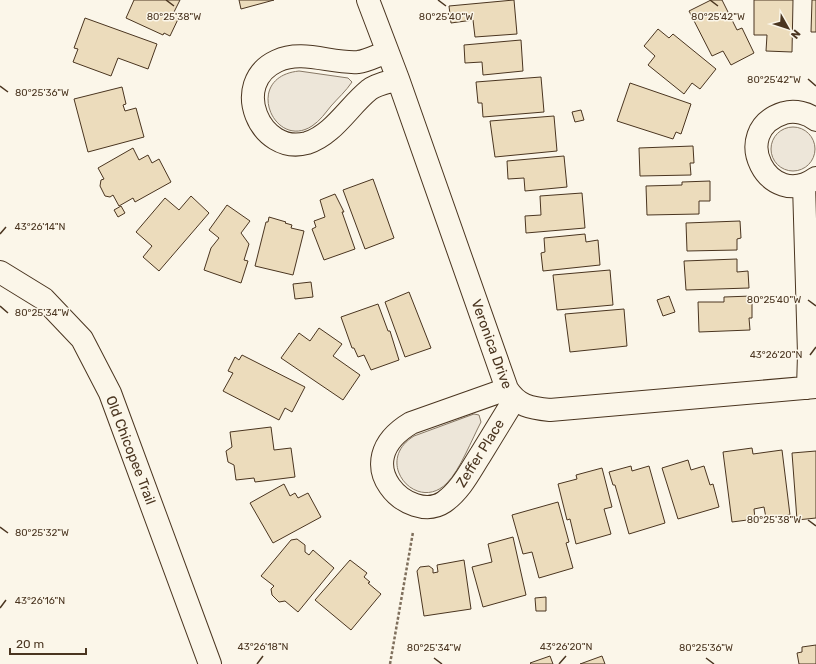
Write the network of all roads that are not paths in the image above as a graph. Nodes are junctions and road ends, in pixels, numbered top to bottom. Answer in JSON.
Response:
{"nodes":[{"id":1,"x":368,"y":0,"type":"edge"},
{"id":2,"x":387,"y":52,"type":"junction"},
{"id":3,"x":398,"y":79,"type":"junction"},
{"id":4,"x":816,"y":120,"type":"edge"},
{"id":5,"x":810,"y":181,"type":"edge"},
{"id":6,"x":0,"y":272,"type":"edge"},
{"id":7,"x":812,"y":387,"type":"edge"},
{"id":8,"x":510,"y":394,"type":"junction"},
{"id":9,"x":210,"y":664,"type":"edge"}],
"edges":[{"from":1,"to":2,"type":"street","name":"Veronica Drive"},
{"from":2,"to":3,"type":"street","name":"Veronica Drive"},
{"from":2,"to":3,"type":"street"},
{"from":3,"to":8,"type":"street","name":"Veronica Drive"},
{"from":4,"to":5,"type":"street"},
{"from":5,"to":7,"type":"street"},
{"from":6,"to":9,"type":"street","name":"Old Chicopee Trail"},
{"from":7,"to":8,"type":"street","name":"Veronica Drive"},
{"from":8,"to":8,"type":"street","name":"Zeffer Place"}]}
